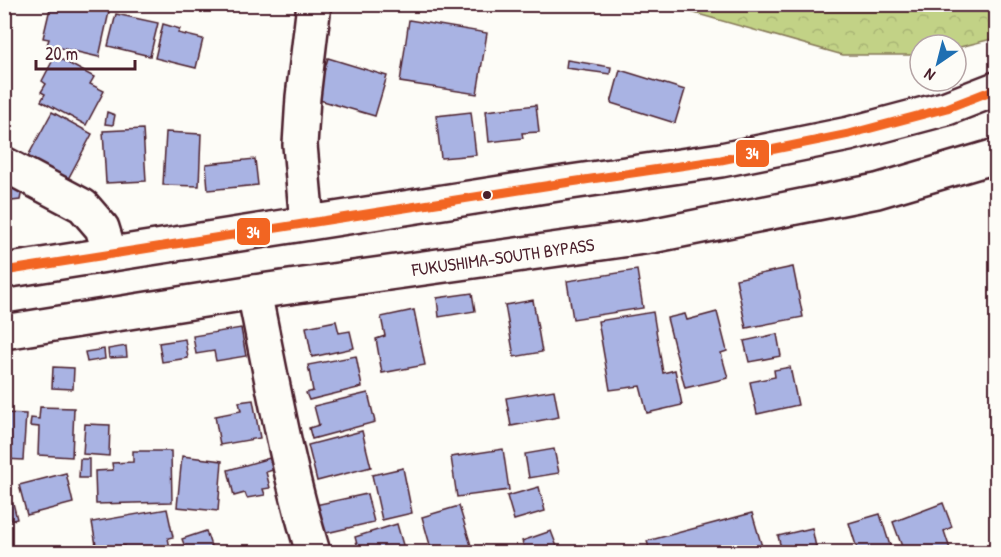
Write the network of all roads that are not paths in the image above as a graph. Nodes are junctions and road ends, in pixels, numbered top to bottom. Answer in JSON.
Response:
{"nodes":[{"id":1,"x":314,"y":4,"type":"edge"},
{"id":2,"x":996,"y":89,"type":"edge"},
{"id":3,"x":996,"y":156,"type":"edge"},
{"id":4,"x":4,"y":164,"type":"edge"},
{"id":5,"x":307,"y":223,"type":"junction"},
{"id":6,"x":110,"y":254,"type":"junction"},
{"id":7,"x":4,"y":271,"type":"edge"},
{"id":8,"x":254,"y":292,"type":"junction"},
{"id":9,"x":4,"y":332,"type":"edge"},
{"id":10,"x":313,"y":552,"type":"edge"}],
"edges":[{"from":1,"to":5,"type":"main road"},
{"from":2,"to":5,"type":"main road"},
{"from":3,"to":8,"type":"main road","name":"FUKUSHIMA-SOUTH BYPASS"},
{"from":4,"to":6,"type":"main road"},
{"from":5,"to":6,"type":"main road"},
{"from":6,"to":7,"type":"main road"},
{"from":8,"to":9,"type":"main road","name":"FUKUSHIMA-SOUTH BYPASS"},
{"from":8,"to":10,"type":"main road"}]}
